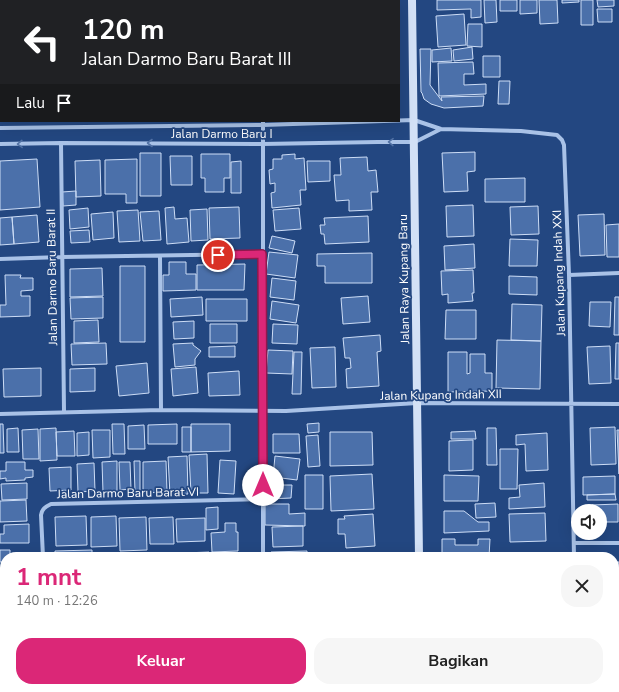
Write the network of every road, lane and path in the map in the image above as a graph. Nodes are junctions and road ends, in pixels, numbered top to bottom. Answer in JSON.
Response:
{"nodes":[{"id":1,"x":412,"y":0,"type":"edge"},
{"id":2,"x":400,"y":120,"type":"edge"},
{"id":3,"x":414,"y":120,"type":"junction"},
{"id":4,"x":313,"y":122,"type":"edge"},
{"id":5,"x":263,"y":123,"type":"edge"},
{"id":6,"x":0,"y":128,"type":"edge"},
{"id":7,"x":441,"y":129,"type":"junction"},
{"id":8,"x":415,"y":142,"type":"junction"},
{"id":9,"x":61,"y":143,"type":"junction"},
{"id":10,"x":0,"y":144,"type":"edge"},
{"id":11,"x":262,"y":144,"type":"junction"},
{"id":12,"x":262,"y":254,"type":"junction"},
{"id":13,"x":160,"y":256,"type":"junction"},
{"id":14,"x":62,"y":257,"type":"junction"},
{"id":15,"x":0,"y":260,"type":"edge"},
{"id":16,"x":619,"y":273,"type":"edge"},
{"id":17,"x":569,"y":275,"type":"junction"},
{"id":18,"x":417,"y":403,"type":"junction"},
{"id":19,"x":572,"y":404,"type":"junction"},
{"id":20,"x":619,"y":404,"type":"edge"},
{"id":21,"x":161,"y":410,"type":"junction"},
{"id":22,"x":263,"y":411,"type":"junction"},
{"id":23,"x":64,"y":412,"type":"junction"},
{"id":24,"x":0,"y":414,"type":"edge"},
{"id":25,"x":263,"y":500,"type":"junction"},
{"id":26,"x":574,"y":543,"type":"junction"},
{"id":27,"x":619,"y":543,"type":"edge"},
{"id":28,"x":43,"y":552,"type":"edge"},
{"id":29,"x":263,"y":552,"type":"edge"},
{"id":30,"x":419,"y":552,"type":"edge"},
{"id":31,"x":574,"y":552,"type":"edge"}],
"edges":[{"from":1,"to":3,"type":"street","name":"Jalan Raya Kupang Baru"},
{"from":2,"to":3,"type":"street","name":"Jalan Darmo Baru I"},
{"from":3,"to":7,"type":"street","name":"Jalan Kupang Indah XXI"},
{"from":3,"to":8,"type":"street","name":"Jalan Raya Kupang Baru"},
{"from":4,"to":5,"type":"street","name":"Jalan Darmo Baru I"},
{"from":5,"to":6,"type":"street","name":"Jalan Darmo Baru I"},
{"from":5,"to":11,"type":"street"},
{"from":7,"to":8,"type":"street","name":"Jalan Darmo Baru I"},
{"from":7,"to":17,"type":"street","name":"Jalan Kupang Indah XXI"},
{"from":8,"to":11,"type":"street","name":"Jalan Darmo Baru I","one_way":true},
{"from":8,"to":18,"type":"street","name":"Jalan Raya Kupang Baru"},
{"from":9,"to":10,"type":"street","name":"Jalan Darmo Baru I","one_way":true},
{"from":11,"to":9,"type":"street","name":"Jalan Darmo Baru I","one_way":true},
{"from":9,"to":14,"type":"street","name":"Jalan Darmo Baru Barat II"},
{"from":11,"to":12,"type":"street"},
{"from":12,"to":13,"type":"street"},
{"from":12,"to":22,"type":"street"},
{"from":13,"to":14,"type":"street"},
{"from":13,"to":21,"type":"street"},
{"from":14,"to":15,"type":"street"},
{"from":14,"to":23,"type":"street","name":"Jalan Darmo Baru Barat II"},
{"from":16,"to":17,"type":"street"},
{"from":17,"to":19,"type":"street","name":"Jalan Kupang Indah XXI"},
{"from":18,"to":19,"type":"street","name":"Jalan Kupang Indah XII"},
{"from":18,"to":22,"type":"street","name":"Jalan Kupang Indah XII"},
{"from":18,"to":30,"type":"street","name":"Jalan Raya Kupang Baru"},
{"from":19,"to":20,"type":"street","name":"Jalan Kupang Indah XII"},
{"from":19,"to":26,"type":"street","name":"Jalan Kupang Indah XXI"},
{"from":21,"to":22,"type":"street","name":"Jalan Kupang Indah XII"},
{"from":21,"to":23,"type":"street","name":"Jalan Kupang Indah XII"},
{"from":22,"to":25,"type":"street"},
{"from":23,"to":24,"type":"street","name":"Jalan Kupang Indah XII"},
{"from":25,"to":28,"type":"street","name":"Jalan Darmo Baru Barat VI"},
{"from":25,"to":29,"type":"street"},
{"from":26,"to":27,"type":"street"},
{"from":26,"to":31,"type":"street","name":"Jalan Kupang Indah XXI"}]}
